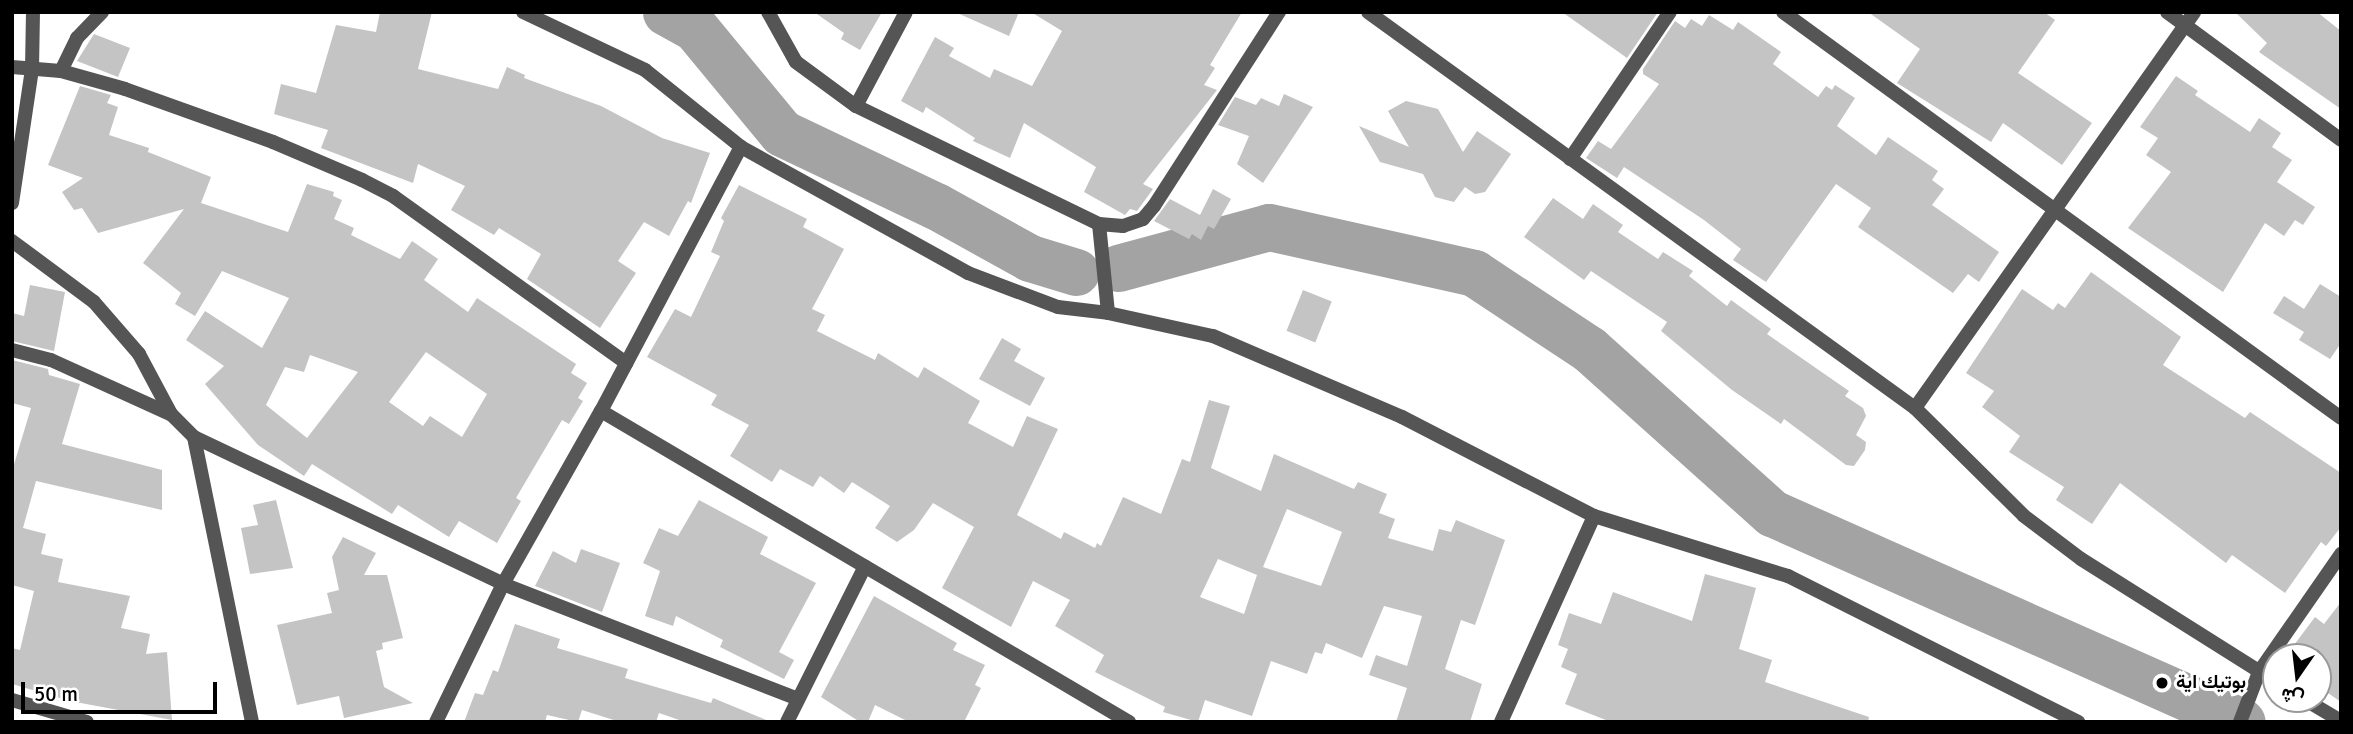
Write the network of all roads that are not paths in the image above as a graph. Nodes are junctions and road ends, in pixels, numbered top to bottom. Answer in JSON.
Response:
{"nodes":[{"id":1,"x":33,"y":12,"type":"edge"},
{"id":2,"x":102,"y":12,"type":"edge"},
{"id":3,"x":523,"y":12,"type":"edge"},
{"id":4,"x":768,"y":12,"type":"edge"},
{"id":5,"x":906,"y":12,"type":"edge"},
{"id":6,"x":1279,"y":12,"type":"edge"},
{"id":7,"x":1368,"y":12,"type":"edge"},
{"id":8,"x":1670,"y":12,"type":"edge"},
{"id":9,"x":1783,"y":12,"type":"edge"},
{"id":10,"x":2167,"y":12,"type":"edge"},
{"id":11,"x":2194,"y":12,"type":"edge"},
{"id":12,"x":2185,"y":26,"type":"junction"},
{"id":13,"x":12,"y":67,"type":"edge"},
{"id":14,"x":32,"y":69,"type":"junction"},
{"id":15,"x":61,"y":71,"type":"junction"},
{"id":16,"x":856,"y":106,"type":"junction"},
{"id":17,"x":2341,"y":140,"type":"edge"},
{"id":18,"x":741,"y":147,"type":"junction"},
{"id":19,"x":1570,"y":159,"type":"junction"},
{"id":20,"x":12,"y":203,"type":"edge"},
{"id":21,"x":2052,"y":209,"type":"junction"},
{"id":22,"x":1100,"y":224,"type":"junction"},
{"id":23,"x":12,"y":241,"type":"edge"},
{"id":24,"x":1108,"y":313,"type":"junction"},
{"id":25,"x":12,"y":350,"type":"edge"},
{"id":26,"x":626,"y":363,"type":"junction"},
{"id":27,"x":1915,"y":408,"type":"junction"},
{"id":28,"x":601,"y":411,"type":"junction"},
{"id":29,"x":171,"y":414,"type":"junction"},
{"id":30,"x":2341,"y":418,"type":"edge"},
{"id":31,"x":194,"y":437,"type":"junction"},
{"id":32,"x":1594,"y":516,"type":"junction"},
{"id":33,"x":2341,"y":554,"type":"edge"},
{"id":34,"x":865,"y":566,"type":"junction"},
{"id":35,"x":503,"y":584,"type":"junction"},
{"id":36,"x":2259,"y":672,"type":"junction"},
{"id":37,"x":2262,"y":674,"type":"edge"},
{"id":38,"x":796,"y":698,"type":"junction"},
{"id":39,"x":12,"y":700,"type":"edge"},
{"id":40,"x":2242,"y":718,"type":"edge"},
{"id":41,"x":87,"y":722,"type":"edge"},
{"id":42,"x":252,"y":722,"type":"edge"},
{"id":43,"x":436,"y":722,"type":"edge"},
{"id":44,"x":787,"y":722,"type":"edge"},
{"id":45,"x":1129,"y":722,"type":"edge"},
{"id":46,"x":1502,"y":722,"type":"edge"},
{"id":47,"x":2078,"y":722,"type":"edge"}],
"edges":[{"from":1,"to":14,"type":"street"},
{"from":2,"to":15,"type":"street"},
{"from":3,"to":18,"type":"street"},
{"from":4,"to":16,"type":"street"},
{"from":5,"to":16,"type":"street"},
{"from":6,"to":22,"type":"street"},
{"from":7,"to":19,"type":"street"},
{"from":8,"to":19,"type":"street"},
{"from":9,"to":21,"type":"street"},
{"from":10,"to":12,"type":"street"},
{"from":11,"to":12,"type":"street"},
{"from":12,"to":17,"type":"street"},
{"from":12,"to":21,"type":"street"},
{"from":13,"to":14,"type":"street"},
{"from":14,"to":15,"type":"street"},
{"from":14,"to":20,"type":"street"},
{"from":15,"to":26,"type":"street"},
{"from":16,"to":22,"type":"street"},
{"from":18,"to":24,"type":"street"},
{"from":18,"to":26,"type":"street"},
{"from":19,"to":27,"type":"street"},
{"from":21,"to":27,"type":"street"},
{"from":21,"to":30,"type":"street"},
{"from":22,"to":24,"type":"street"},
{"from":23,"to":29,"type":"street"},
{"from":24,"to":32,"type":"street"},
{"from":25,"to":29,"type":"street"},
{"from":26,"to":28,"type":"street"},
{"from":27,"to":36,"type":"street"},
{"from":28,"to":34,"type":"street"},
{"from":28,"to":35,"type":"street"},
{"from":29,"to":31,"type":"street"},
{"from":31,"to":35,"type":"street"},
{"from":31,"to":42,"type":"street"},
{"from":32,"to":46,"type":"street"},
{"from":32,"to":47,"type":"street"},
{"from":33,"to":36,"type":"street"},
{"from":34,"to":38,"type":"street"},
{"from":34,"to":45,"type":"street"},
{"from":35,"to":38,"type":"street"},
{"from":35,"to":43,"type":"street"},
{"from":36,"to":37,"type":"street"},
{"from":36,"to":40,"type":"street"},
{"from":38,"to":44,"type":"street"},
{"from":39,"to":41,"type":"street"}]}
